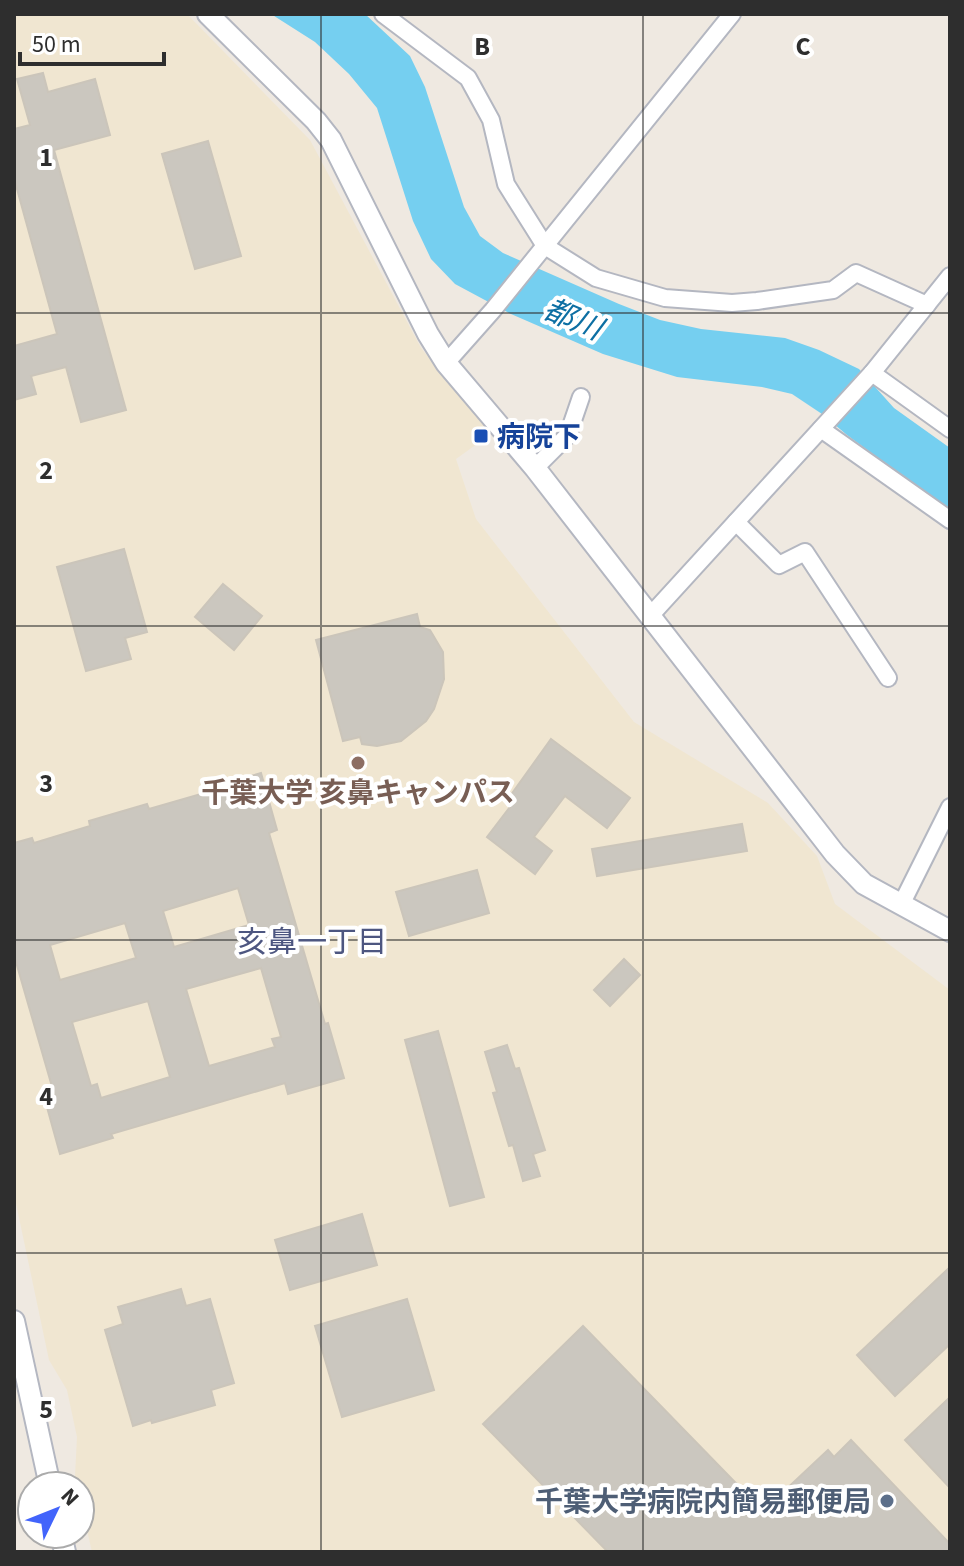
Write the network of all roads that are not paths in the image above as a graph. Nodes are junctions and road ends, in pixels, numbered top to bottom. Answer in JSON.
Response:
{"nodes":[{"id":1,"x":208,"y":14,"type":"edge"},
{"id":2,"x":383,"y":14,"type":"edge"},
{"id":3,"x":732,"y":14,"type":"edge"},
{"id":4,"x":540,"y":252,"type":"junction"},
{"id":5,"x":950,"y":276,"type":"edge"},
{"id":6,"x":927,"y":305,"type":"junction"},
{"id":7,"x":446,"y":363,"type":"junction"},
{"id":8,"x":872,"y":373,"type":"junction"},
{"id":9,"x":581,"y":397,"type":"dead end"},
{"id":10,"x":821,"y":429,"type":"junction"},
{"id":11,"x":950,"y":429,"type":"edge"},
{"id":12,"x":535,"y":468,"type":"junction"},
{"id":13,"x":950,"y":520,"type":"edge"},
{"id":14,"x":736,"y":522,"type":"junction"},
{"id":15,"x":650,"y":616,"type":"junction"},
{"id":16,"x":888,"y":678,"type":"dead end"},
{"id":17,"x":950,"y":807,"type":"edge"},
{"id":18,"x":901,"y":905,"type":"junction"},
{"id":19,"x":950,"y":931,"type":"edge"},
{"id":20,"x":14,"y":1321,"type":"edge"},
{"id":21,"x":47,"y":1470,"type":"edge"}],
"edges":[{"from":1,"to":7,"type":"street"},
{"from":2,"to":4,"type":"street"},
{"from":3,"to":4,"type":"street"},
{"from":4,"to":6,"type":"street"},
{"from":4,"to":7,"type":"street"},
{"from":5,"to":6,"type":"street"},
{"from":6,"to":8,"type":"street"},
{"from":7,"to":12,"type":"street"},
{"from":8,"to":10,"type":"street"},
{"from":8,"to":11,"type":"street"},
{"from":9,"to":12,"type":"street"},
{"from":10,"to":13,"type":"street"},
{"from":10,"to":14,"type":"street"},
{"from":12,"to":15,"type":"street"},
{"from":14,"to":15,"type":"street"},
{"from":14,"to":16,"type":"street"},
{"from":15,"to":18,"type":"street"},
{"from":17,"to":18,"type":"street"},
{"from":18,"to":19,"type":"street"},
{"from":20,"to":21,"type":"street"}]}
